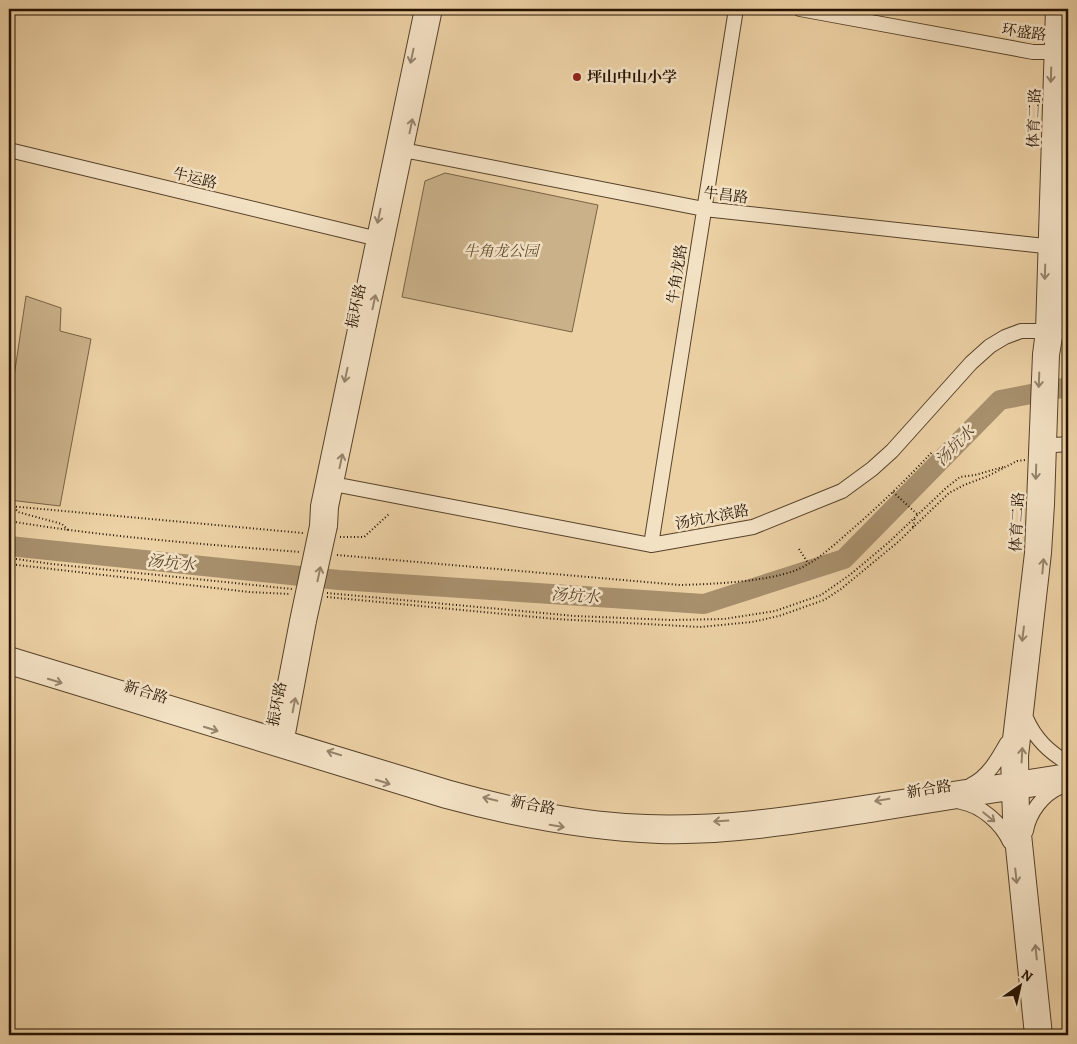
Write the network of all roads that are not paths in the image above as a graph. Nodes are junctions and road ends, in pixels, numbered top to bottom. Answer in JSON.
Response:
{"nodes":[{"id":1,"x":422,"y":9,"type":"edge"},
{"id":2,"x":435,"y":9,"type":"edge"},
{"id":3,"x":736,"y":9,"type":"edge"},
{"id":4,"x":800,"y":9,"type":"edge"},
{"id":5,"x":1054,"y":9,"type":"edge"},
{"id":6,"x":1066,"y":9,"type":"edge"},
{"id":7,"x":1062,"y":52,"type":"edge"},
{"id":8,"x":399,"y":149,"type":"junction"},
{"id":9,"x":9,"y":150,"type":"edge"},
{"id":10,"x":704,"y":209,"type":"junction"},
{"id":11,"x":374,"y":238,"type":"junction"},
{"id":12,"x":1052,"y":247,"type":"junction"},
{"id":13,"x":1056,"y":331,"type":"edge"},
{"id":14,"x":1068,"y":444,"type":"edge"},
{"id":15,"x":1039,"y":450,"type":"junction"},
{"id":16,"x":329,"y":483,"type":"junction"},
{"id":17,"x":651,"y":545,"type":"junction"},
{"id":18,"x":9,"y":654,"type":"edge"},
{"id":19,"x":9,"y":667,"type":"edge"},
{"id":20,"x":1026,"y":718,"type":"junction"},
{"id":21,"x":1011,"y":730,"type":"junction"},
{"id":22,"x":281,"y":737,"type":"junction"},
{"id":23,"x":278,"y":749,"type":"junction"},
{"id":24,"x":1068,"y":763,"type":"edge"},
{"id":25,"x":1068,"y":780,"type":"edge"},
{"id":26,"x":1015,"y":786,"type":"junction"},
{"id":27,"x":965,"y":787,"type":"junction"},
{"id":28,"x":955,"y":802,"type":"junction"},
{"id":29,"x":1018,"y":843,"type":"junction"},
{"id":30,"x":1032,"y":1035,"type":"edge"},
{"id":31,"x":1045,"y":1035,"type":"edge"}],
"edges":[{"from":1,"to":8,"type":"street","name":"振环路","one_way":true},
{"from":8,"to":2,"type":"street","name":"振环路","one_way":true},
{"from":3,"to":10,"type":"street","name":"牛角龙路"},
{"from":4,"to":7,"type":"street","name":"环盛路"},
{"from":5,"to":7,"type":"street","name":"体育二路"},
{"from":6,"to":7,"type":"street","name":"体育二路"},
{"from":7,"to":12,"type":"street","name":"体育二路"},
{"from":8,"to":10,"type":"street","name":"牛昌路"},
{"from":8,"to":11,"type":"street","name":"振环路","one_way":true},
{"from":16,"to":8,"type":"street","name":"振环路","one_way":true},
{"from":9,"to":11,"type":"street","name":"牛运路"},
{"from":10,"to":12,"type":"street","name":"牛昌路"},
{"from":10,"to":17,"type":"street","name":"牛角龙路"},
{"from":11,"to":16,"type":"street","name":"振环路","one_way":true},
{"from":12,"to":13,"type":"street","name":"体育二路"},
{"from":13,"to":15,"type":"street","name":"体育二路"},
{"from":13,"to":17,"type":"street","name":"汤坑水滨路"},
{"from":14,"to":15,"type":"street"},
{"from":20,"to":15,"type":"street","name":"体育二路","one_way":true},
{"from":15,"to":21,"type":"street","name":"体育二路","one_way":true},
{"from":16,"to":17,"type":"street","name":"汤坑水滨路"},
{"from":16,"to":22,"type":"street","name":"振环路","bridge":true},
{"from":18,"to":22,"type":"street","name":"新合路"},
{"from":19,"to":23,"type":"street","name":"新合路","one_way":true},
{"from":20,"to":24,"type":"street"},
{"from":26,"to":20,"type":"street","name":"体育二路","one_way":true},
{"from":21,"to":26,"type":"street","name":"体育二路"},
{"from":21,"to":27,"type":"street"},
{"from":22,"to":23,"type":"street","name":"振环路"},
{"from":27,"to":22,"type":"street","name":"新合路","one_way":true},
{"from":23,"to":28,"type":"street","name":"新合路","one_way":true},
{"from":25,"to":26,"type":"street","name":"新合路"},
{"from":25,"to":29,"type":"street"},
{"from":26,"to":27,"type":"street","name":"新合路"},
{"from":26,"to":28,"type":"street","name":"新合路"},
{"from":26,"to":29,"type":"street","name":"体育二路"},
{"from":28,"to":29,"type":"street","one_way":true},
{"from":29,"to":30,"type":"street","name":"体育二路","one_way":true},
{"from":31,"to":29,"type":"street","name":"体育二路","one_way":true}]}
